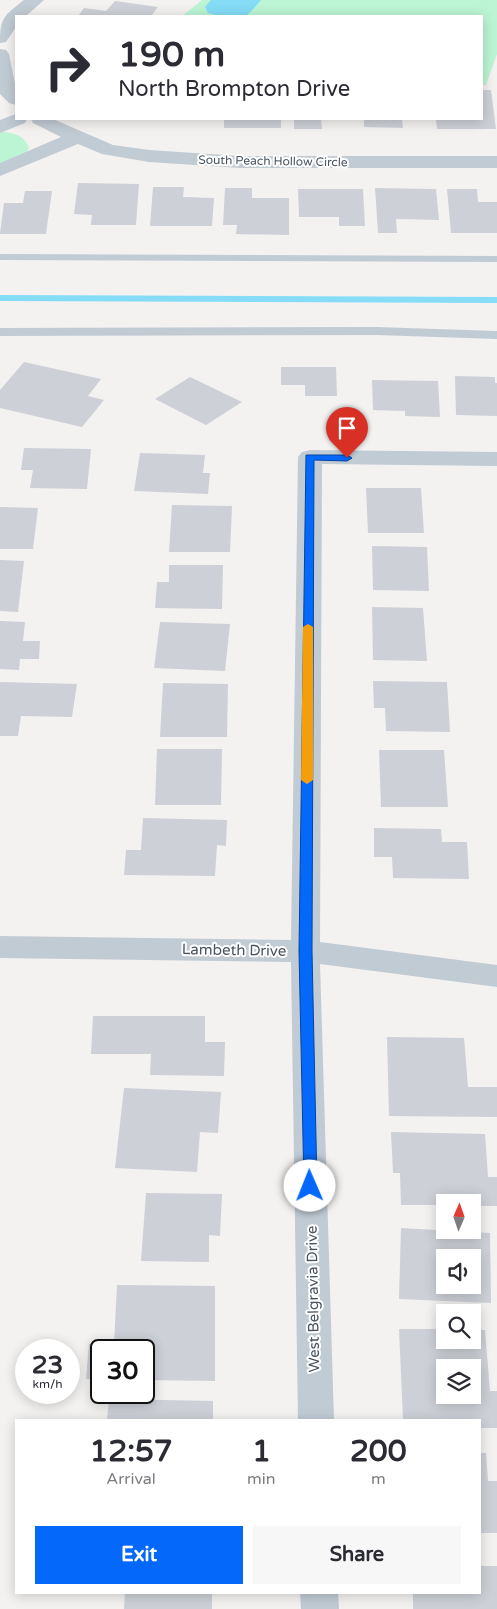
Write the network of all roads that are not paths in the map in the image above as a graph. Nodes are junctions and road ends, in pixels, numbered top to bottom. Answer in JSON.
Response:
{"nodes":[{"id":1,"x":35,"y":0,"type":"edge"},
{"id":2,"x":17,"y":15,"type":"edge"},
{"id":3,"x":15,"y":16,"type":"edge"},
{"id":4,"x":0,"y":38,"type":"edge"},
{"id":5,"x":0,"y":54,"type":"edge"},
{"id":6,"x":15,"y":98,"type":"edge"},
{"id":7,"x":16,"y":120,"type":"edge"},
{"id":8,"x":47,"y":123,"type":"edge"},
{"id":9,"x":0,"y":127,"type":"edge"},
{"id":10,"x":77,"y":136,"type":"junction"},
{"id":11,"x":497,"y":162,"type":"edge"},
{"id":12,"x":0,"y":170,"type":"edge"},
{"id":13,"x":0,"y":257,"type":"edge"},
{"id":14,"x":497,"y":259,"type":"edge"},
{"id":15,"x":0,"y":332,"type":"edge"},
{"id":16,"x":497,"y":335,"type":"edge"},
{"id":17,"x":497,"y":458,"type":"edge"},
{"id":18,"x":0,"y":947,"type":"edge"},
{"id":19,"x":306,"y":951,"type":"junction"},
{"id":20,"x":497,"y":976,"type":"edge"},
{"id":21,"x":316,"y":1419,"type":"edge"},
{"id":22,"x":319,"y":1594,"type":"edge"},
{"id":23,"x":320,"y":1609,"type":"edge"}],
"edges":[{"from":1,"to":2,"type":"street"},
{"from":3,"to":4,"type":"street"},
{"from":5,"to":6,"type":"street"},
{"from":7,"to":9,"type":"street"},
{"from":8,"to":10,"type":"street","name":"South Peach Hollow Circle"},
{"from":10,"to":11,"type":"street","name":"South Peach Hollow Circle"},
{"from":10,"to":12,"type":"street"},
{"from":13,"to":14,"type":"lane"},
{"from":15,"to":16,"type":"lane"},
{"from":17,"to":19,"type":"street","name":"West Belgravia Drive"},
{"from":18,"to":19,"type":"street","name":"Lambeth Drive"},
{"from":19,"to":20,"type":"street","name":"Lambeth Drive"},
{"from":19,"to":21,"type":"street","name":"West Belgravia Drive"},
{"from":22,"to":23,"type":"street"}]}
